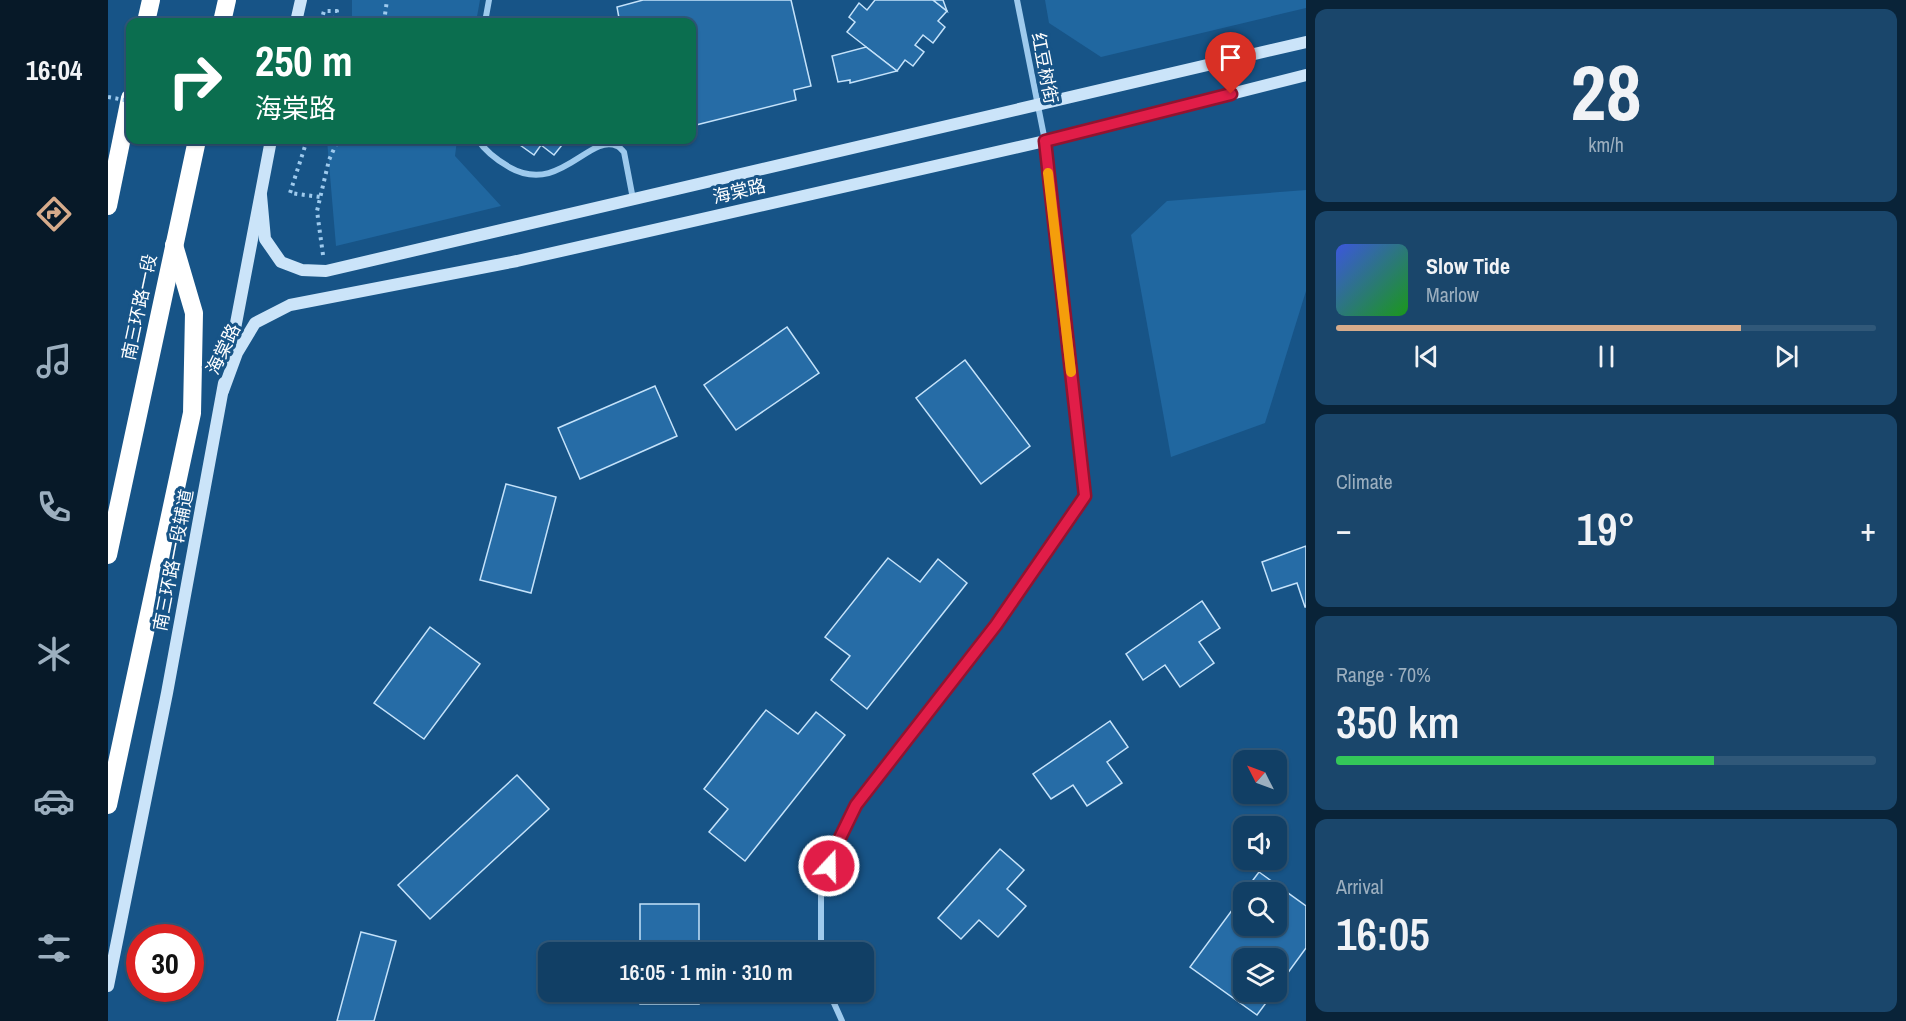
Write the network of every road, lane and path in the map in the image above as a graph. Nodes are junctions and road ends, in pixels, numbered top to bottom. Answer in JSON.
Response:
{"nodes":[{"id":1,"x":151,"y":0,"type":"edge"},
{"id":2,"x":227,"y":0,"type":"edge"},
{"id":3,"x":301,"y":0,"type":"edge"},
{"id":4,"x":387,"y":0,"type":"edge"},
{"id":5,"x":489,"y":0,"type":"edge"},
{"id":6,"x":1017,"y":0,"type":"edge"},
{"id":7,"x":147,"y":18,"type":"edge"},
{"id":8,"x":223,"y":18,"type":"edge"},
{"id":9,"x":297,"y":18,"type":"edge"},
{"id":10,"x":322,"y":18,"type":"edge"},
{"id":11,"x":335,"y":18,"type":"edge"},
{"id":12,"x":385,"y":18,"type":"edge"},
{"id":13,"x":486,"y":18,"type":"edge"},
{"id":14,"x":1306,"y":42,"type":"edge"},
{"id":15,"x":1306,"y":75,"type":"edge"},
{"id":16,"x":108,"y":97,"type":"edge"},
{"id":17,"x":126,"y":99,"type":"edge"},
{"id":18,"x":1037,"y":105,"type":"junction"},
{"id":19,"x":126,"y":119,"type":"edge"},
{"id":20,"x":1045,"y":141,"type":"junction"},
{"id":21,"x":196,"y":144,"type":"edge"},
{"id":22,"x":270,"y":144,"type":"edge"},
{"id":23,"x":306,"y":144,"type":"edge"},
{"id":24,"x":336,"y":144,"type":"edge"},
{"id":25,"x":482,"y":144,"type":"edge"},
{"id":26,"x":605,"y":144,"type":"edge"},
{"id":27,"x":605,"y":144,"type":"edge"},
{"id":28,"x":261,"y":195,"type":"junction"},
{"id":29,"x":320,"y":197,"type":"junction"},
{"id":30,"x":633,"y":199,"type":"junction"},
{"id":31,"x":108,"y":206,"type":"edge"},
{"id":32,"x":174,"y":245,"type":"junction"},
{"id":33,"x":326,"y":271,"type":"junction"},
{"id":34,"x":223,"y":391,"type":"junction"},
{"id":35,"x":108,"y":555,"type":"edge"},
{"id":36,"x":108,"y":805,"type":"edge"},
{"id":37,"x":821,"y":942,"type":"edge"},
{"id":38,"x":108,"y":986,"type":"edge"},
{"id":39,"x":833,"y":1002,"type":"edge"},
{"id":40,"x":842,"y":1021,"type":"edge"}],
"edges":[{"from":1,"to":7,"type":"highway"},
{"from":2,"to":8,"type":"highway"},
{"from":3,"to":9,"type":"main road"},
{"from":4,"to":12,"type":"path"},
{"from":5,"to":13,"type":"street"},
{"from":6,"to":18,"type":"street","name":"红豆树街"},
{"from":10,"to":11,"type":"path"},
{"from":14,"to":18,"type":"main road","name":"海棠路"},
{"from":15,"to":20,"type":"main road","name":"海棠路"},
{"from":16,"to":17,"type":"path","bridge":true},
{"from":18,"to":20,"type":"street","name":"红豆树街"},
{"from":18,"to":30,"type":"main road","name":"海棠路"},
{"from":19,"to":31,"type":"highway"},
{"from":20,"to":34,"type":"main road","name":"海棠路"},
{"from":20,"to":37,"type":"street","name":"红豆树街"},
{"from":21,"to":32,"type":"highway","name":"南三环路一段"},
{"from":22,"to":28,"type":"main road","name":"南三环路一段辅道"},
{"from":23,"to":29,"type":"path"},
{"from":24,"to":29,"type":"path"},
{"from":25,"to":27,"type":"street"},
{"from":26,"to":30,"type":"street"},
{"from":28,"to":33,"type":"main road","name":"海棠路"},
{"from":28,"to":34,"type":"main road","name":"南三环路一段辅道"},
{"from":29,"to":33,"type":"path"},
{"from":30,"to":33,"type":"main road","name":"海棠路"},
{"from":32,"to":35,"type":"highway","name":"南三环路一段"},
{"from":32,"to":36,"type":"highway"},
{"from":34,"to":38,"type":"main road","name":"南三环路一段辅道"},
{"from":39,"to":40,"type":"street"}]}
